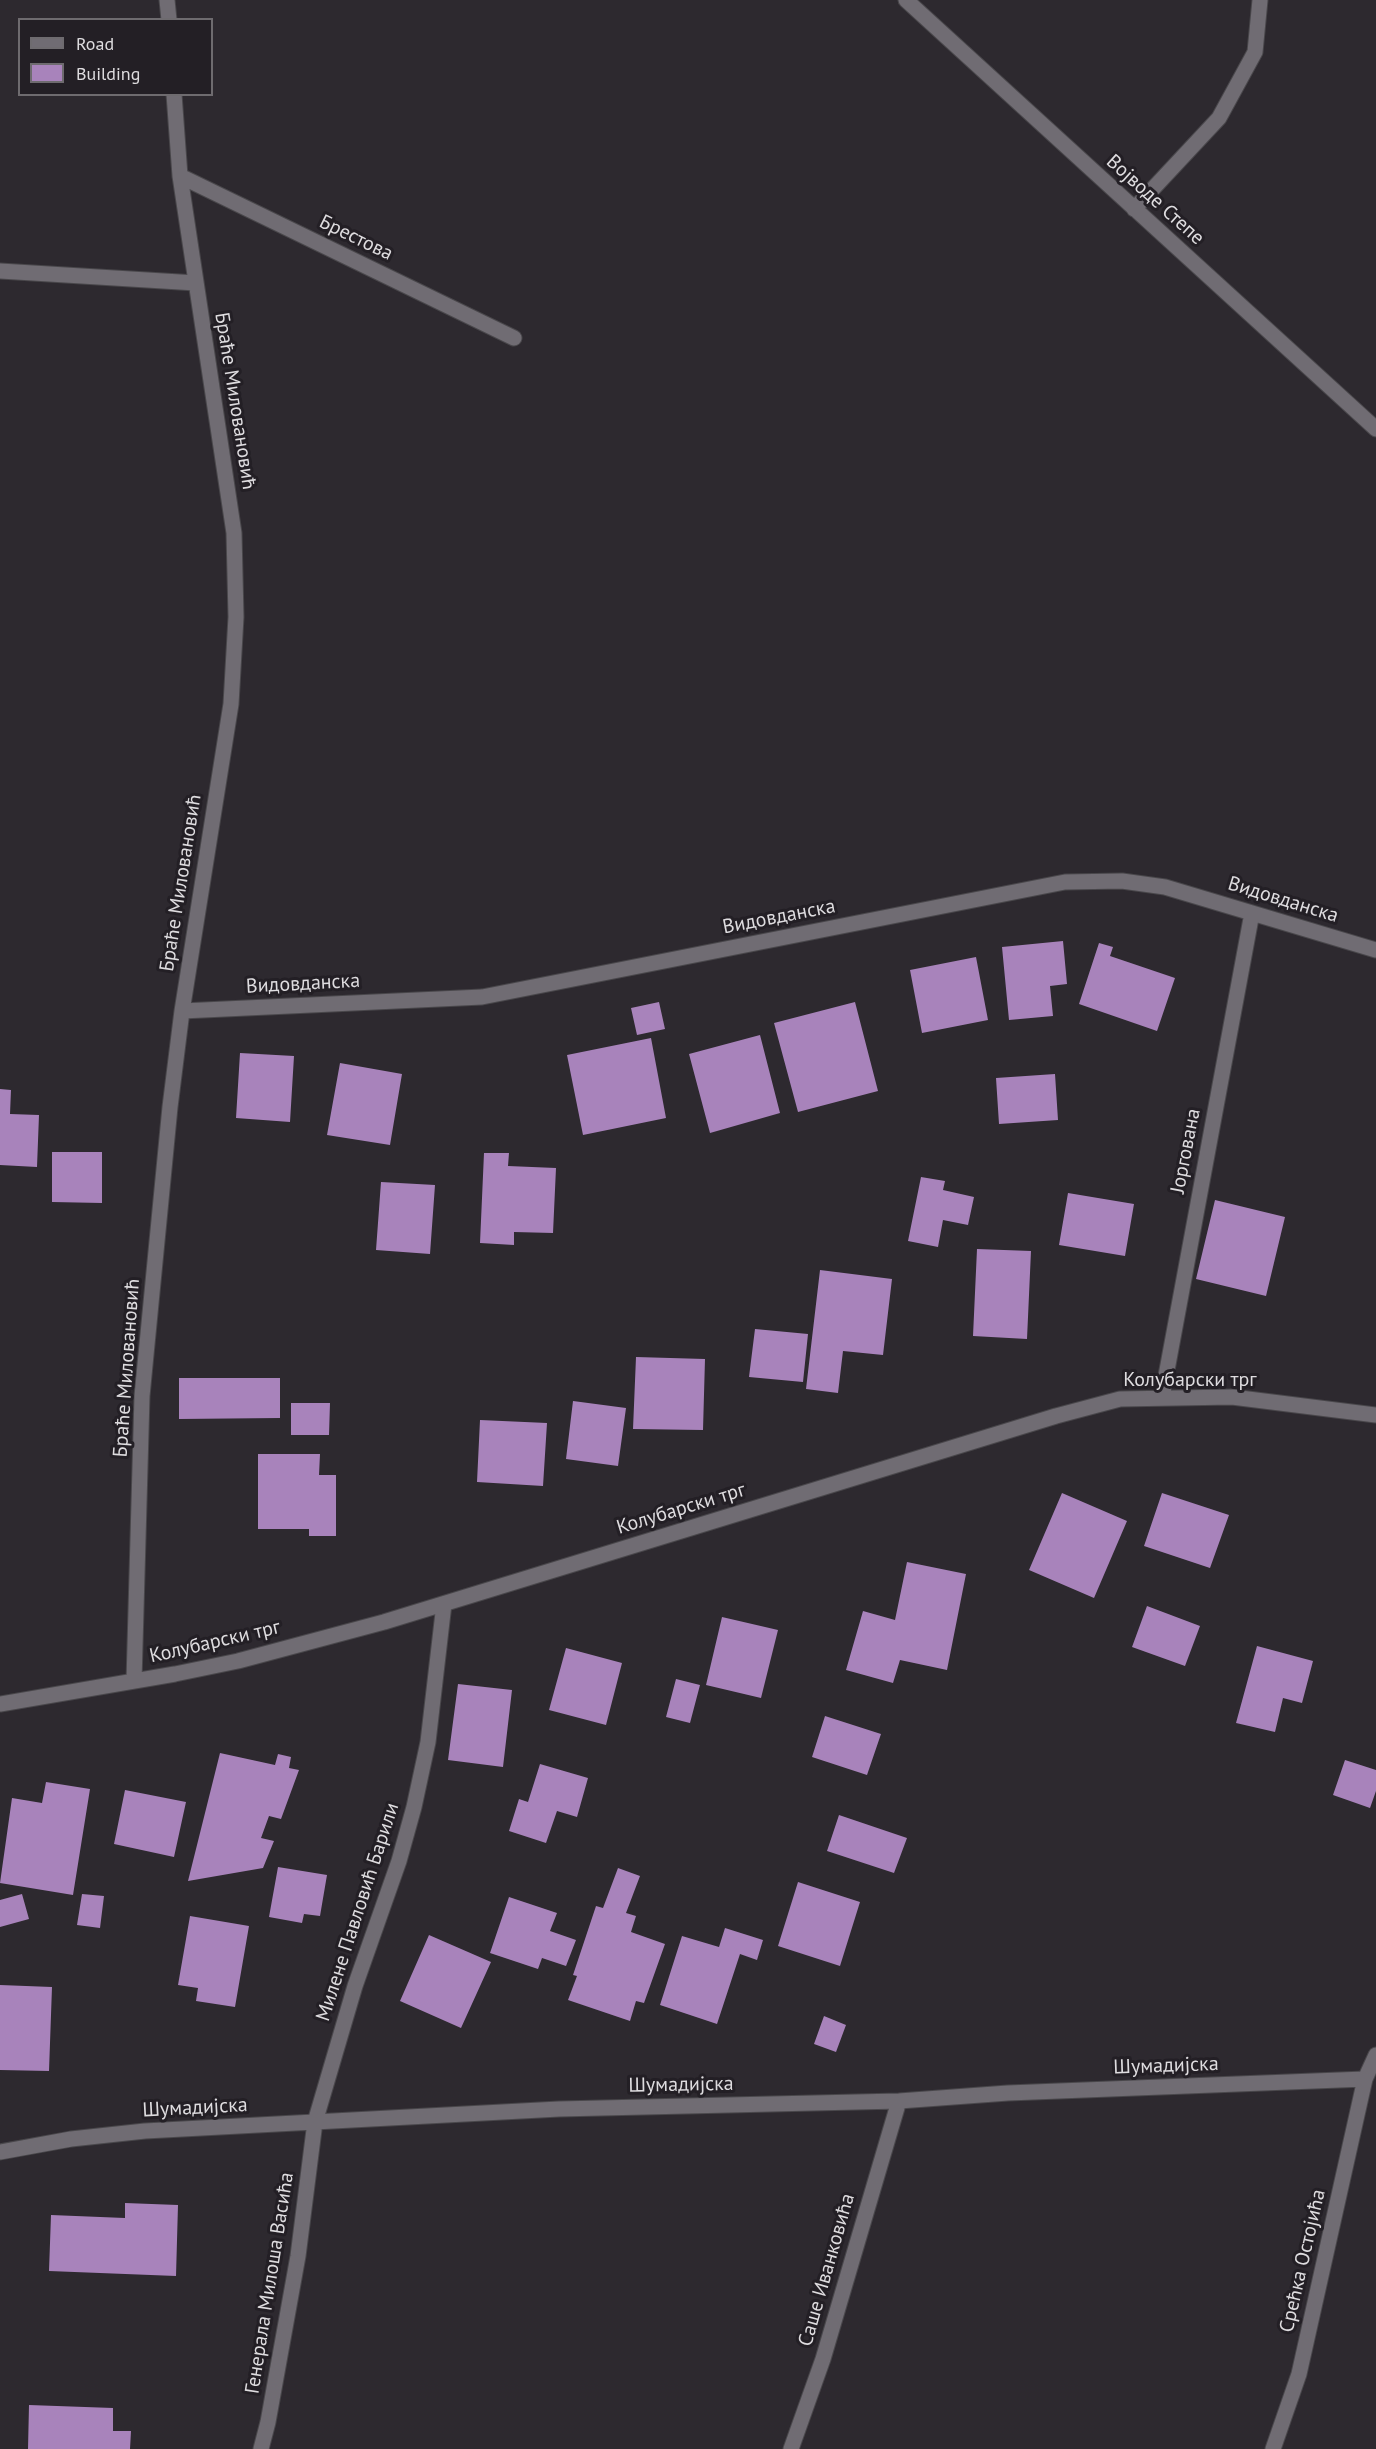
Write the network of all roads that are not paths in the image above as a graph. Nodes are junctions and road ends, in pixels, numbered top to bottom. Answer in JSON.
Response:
{"nodes":[{"id":1,"x":167,"y":0,"type":"edge"},
{"id":2,"x":906,"y":0,"type":"edge"},
{"id":3,"x":1260,"y":0,"type":"edge"},
{"id":4,"x":169,"y":18,"type":"edge"},
{"id":5,"x":174,"y":96,"type":"edge"},
{"id":6,"x":180,"y":176,"type":"junction"},
{"id":7,"x":1134,"y":209,"type":"junction"},
{"id":8,"x":0,"y":271,"type":"edge"},
{"id":9,"x":196,"y":283,"type":"junction"},
{"id":10,"x":514,"y":338,"type":"dead end"},
{"id":11,"x":1376,"y":429,"type":"edge"},
{"id":12,"x":1252,"y":912,"type":"junction"},
{"id":13,"x":1376,"y":950,"type":"edge"},
{"id":14,"x":182,"y":1011,"type":"junction"},
{"id":15,"x":1162,"y":1397,"type":"junction"},
{"id":16,"x":1376,"y":1415,"type":"edge"},
{"id":17,"x":444,"y":1604,"type":"junction"},
{"id":18,"x":134,"y":1681,"type":"junction"},
{"id":19,"x":0,"y":1704,"type":"edge"},
{"id":20,"x":1376,"y":2055,"type":"edge"},
{"id":21,"x":1365,"y":2079,"type":"junction"},
{"id":22,"x":899,"y":2102,"type":"junction"},
{"id":23,"x":315,"y":2122,"type":"junction"},
{"id":24,"x":0,"y":2152,"type":"edge"},
{"id":25,"x":261,"y":2449,"type":"edge"},
{"id":26,"x":790,"y":2449,"type":"edge"},
{"id":27,"x":1273,"y":2449,"type":"edge"}],
"edges":[{"from":1,"to":4,"type":"street"},
{"from":2,"to":7,"type":"street","name":"Војводе Степе"},
{"from":3,"to":7,"type":"street"},
{"from":5,"to":6,"type":"street","name":"Браће Миловановић"},
{"from":6,"to":9,"type":"street","name":"Браће Миловановић"},
{"from":6,"to":10,"type":"street","name":"Брестова"},
{"from":7,"to":11,"type":"street","name":"Војводе Степе"},
{"from":8,"to":9,"type":"street"},
{"from":9,"to":14,"type":"street","name":"Браће Миловановић"},
{"from":12,"to":13,"type":"street","name":"Видовданска"},
{"from":12,"to":14,"type":"street","name":"Видовданска"},
{"from":12,"to":15,"type":"street","name":"Јоргована"},
{"from":14,"to":18,"type":"street","name":"Браће Миловановић"},
{"from":15,"to":16,"type":"street","name":"Колубарски трг"},
{"from":15,"to":17,"type":"street","name":"Колубарски трг"},
{"from":17,"to":18,"type":"street","name":"Колубарски трг"},
{"from":17,"to":23,"type":"street","name":"Милене Павловић Барили"},
{"from":18,"to":19,"type":"street","name":"Колубарски трг"},
{"from":20,"to":21,"type":"street","name":"Срећка Остојића"},
{"from":21,"to":22,"type":"street","name":"Шумадијска"},
{"from":21,"to":27,"type":"street","name":"Срећка Остојића"},
{"from":22,"to":23,"type":"street","name":"Шумадијска"},
{"from":22,"to":26,"type":"street","name":"Саше Иванковића"},
{"from":23,"to":24,"type":"street","name":"Шумадијска"},
{"from":23,"to":25,"type":"street","name":"Генерала Милоша Васића"}]}
